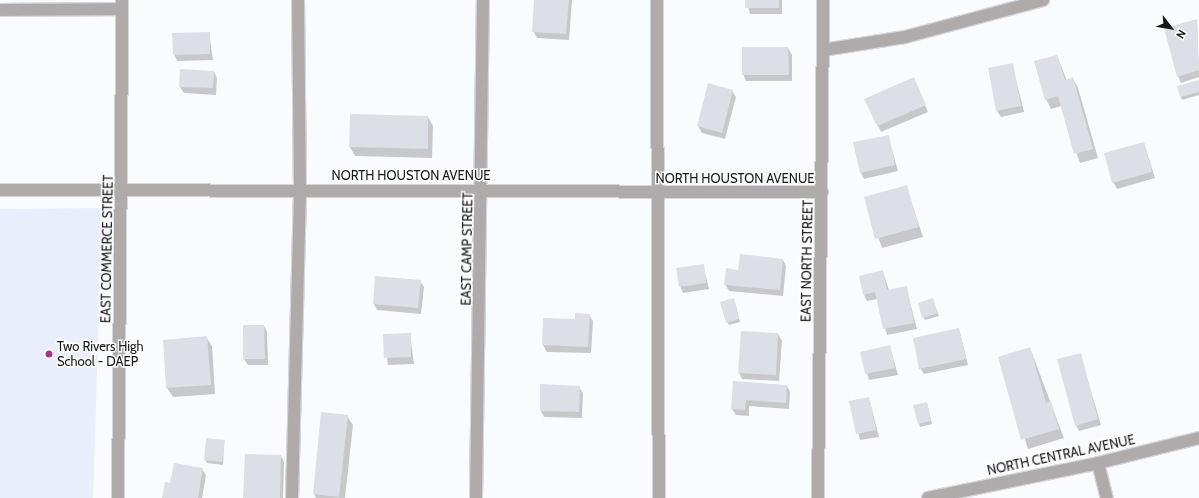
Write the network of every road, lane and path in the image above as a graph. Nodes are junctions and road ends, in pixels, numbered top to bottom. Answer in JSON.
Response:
{"nodes":[{"id":1,"x":298,"y":0,"type":"edge"},
{"id":2,"x":483,"y":0,"type":"edge"},
{"id":3,"x":657,"y":0,"type":"edge"},
{"id":4,"x":823,"y":0,"type":"edge"},
{"id":5,"x":1043,"y":0,"type":"edge"},
{"id":6,"x":122,"y":5,"type":"edge"},
{"id":7,"x":0,"y":10,"type":"edge"},
{"id":8,"x":823,"y":50,"type":"junction"},
{"id":9,"x":300,"y":189,"type":"junction"},
{"id":10,"x":0,"y":190,"type":"edge"},
{"id":11,"x":482,"y":190,"type":"junction"},
{"id":12,"x":656,"y":191,"type":"junction"},
{"id":13,"x":822,"y":192,"type":"junction"},
{"id":14,"x":122,"y":193,"type":"junction"},
{"id":15,"x":1199,"y":438,"type":"edge"},
{"id":16,"x":1098,"y":463,"type":"junction"},
{"id":17,"x":118,"y":498,"type":"edge"},
{"id":18,"x":292,"y":498,"type":"edge"},
{"id":19,"x":476,"y":498,"type":"edge"},
{"id":20,"x":659,"y":498,"type":"edge"},
{"id":21,"x":818,"y":498,"type":"edge"},
{"id":22,"x":928,"y":498,"type":"edge"},
{"id":23,"x":1107,"y":498,"type":"edge"}],
"edges":[{"from":1,"to":9,"type":"street"},
{"from":2,"to":11,"type":"street","name":"EAST CAMP STREET"},
{"from":3,"to":12,"type":"street"},
{"from":4,"to":8,"type":"street","name":"EAST NORTH STREET"},
{"from":5,"to":8,"type":"street"},
{"from":6,"to":7,"type":"street"},
{"from":6,"to":14,"type":"street","name":"EAST COMMERCE STREET"},
{"from":8,"to":13,"type":"street","name":"EAST NORTH STREET"},
{"from":9,"to":11,"type":"street","name":"NORTH HOUSTON AVENUE"},
{"from":9,"to":14,"type":"street","name":"NORTH HOUSTON AVENUE"},
{"from":9,"to":18,"type":"street"},
{"from":10,"to":14,"type":"street","name":"NORTH HOUSTON AVENUE"},
{"from":11,"to":12,"type":"street","name":"NORTH HOUSTON AVENUE"},
{"from":11,"to":19,"type":"street","name":"EAST CAMP STREET"},
{"from":12,"to":13,"type":"street","name":"NORTH HOUSTON AVENUE"},
{"from":12,"to":20,"type":"street"},
{"from":13,"to":21,"type":"street","name":"EAST NORTH STREET"},
{"from":14,"to":17,"type":"street","name":"EAST COMMERCE STREET"},
{"from":15,"to":16,"type":"street","name":"NORTH CENTRAL AVENUE"},
{"from":16,"to":22,"type":"street","name":"NORTH CENTRAL AVENUE"},
{"from":16,"to":23,"type":"street"}]}
